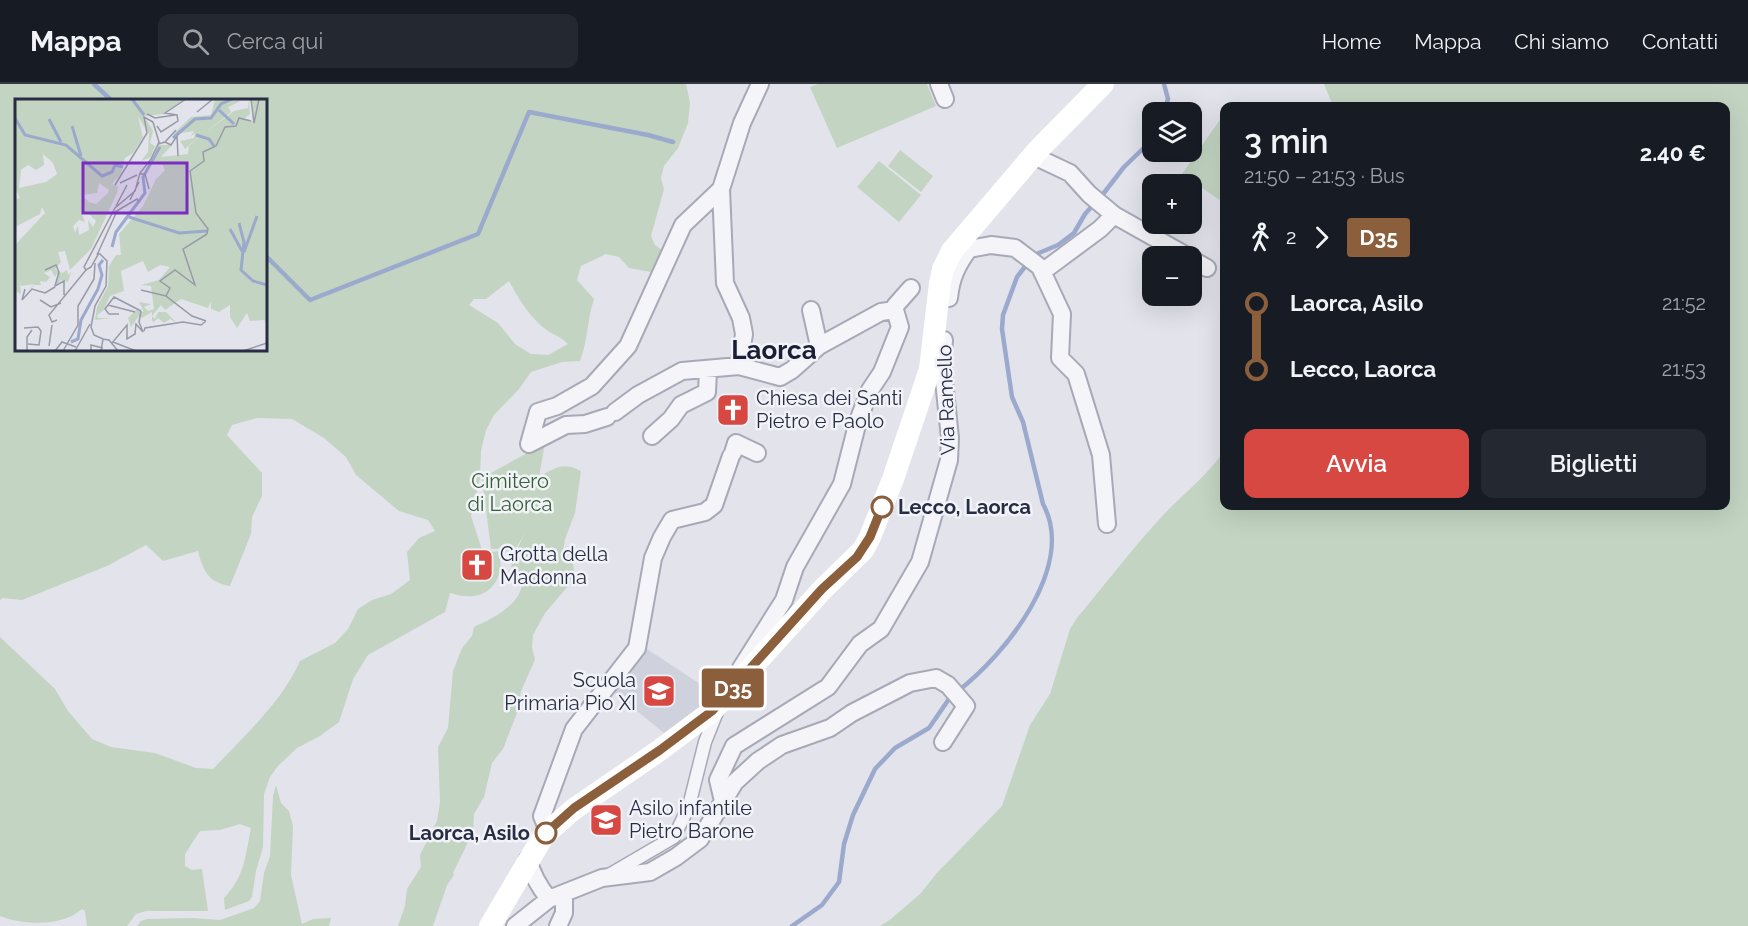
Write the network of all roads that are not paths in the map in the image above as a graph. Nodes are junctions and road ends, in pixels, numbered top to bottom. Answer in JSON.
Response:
{"nodes":[{"id":1,"x":760,"y":84,"type":"edge"},
{"id":2,"x":1103,"y":84,"type":"edge"},
{"id":3,"x":1034,"y":156,"type":"junction"},
{"id":4,"x":721,"y":189,"type":"junction"},
{"id":5,"x":1101,"y":205,"type":"junction"},
{"id":6,"x":1169,"y":246,"type":"edge"},
{"id":7,"x":1202,"y":265,"type":"edge"},
{"id":8,"x":1207,"y":268,"type":"dead end"},
{"id":9,"x":1041,"y":269,"type":"junction"},
{"id":10,"x":911,"y":288,"type":"dead end"},
{"id":11,"x":943,"y":303,"type":"junction"},
{"id":12,"x":811,"y":309,"type":"dead end"},
{"id":13,"x":895,"y":310,"type":"junction"},
{"id":14,"x":819,"y":346,"type":"junction"},
{"id":15,"x":739,"y":366,"type":"junction"},
{"id":16,"x":708,"y":370,"type":"junction"},
{"id":17,"x":652,"y":436,"type":"dead end"},
{"id":18,"x":757,"y":453,"type":"dead end"},
{"id":19,"x":1107,"y":524,"type":"dead end"},
{"id":20,"x":902,"y":679,"type":"dead end"},
{"id":21,"x":942,"y":682,"type":"junction"},
{"id":22,"x":723,"y":699,"type":"junction"},
{"id":23,"x":943,"y":742,"type":"dead end"},
{"id":24,"x":723,"y":801,"type":"junction"},
{"id":25,"x":548,"y":831,"type":"junction"},
{"id":26,"x":528,"y":859,"type":"junction"},
{"id":27,"x":602,"y":878,"type":"junction"},
{"id":28,"x":556,"y":897,"type":"junction"},
{"id":29,"x":490,"y":926,"type":"edge"},
{"id":30,"x":515,"y":926,"type":"edge"},
{"id":31,"x":558,"y":926,"type":"edge"}],
"edges":[{"from":1,"to":4,"type":"street"},
{"from":2,"to":3,"type":"main road"},
{"from":3,"to":5,"type":"street"},
{"from":3,"to":11,"type":"main road"},
{"from":4,"to":15,"type":"street"},
{"from":4,"to":16,"type":"street"},
{"from":5,"to":6,"type":"street"},
{"from":5,"to":9,"type":"street"},
{"from":7,"to":8,"type":"street"},
{"from":9,"to":11,"type":"street","name":"Via Ramello"},
{"from":9,"to":19,"type":"street"},
{"from":10,"to":13,"type":"street"},
{"from":11,"to":22,"type":"main road"},
{"from":11,"to":24,"type":"street","name":"Via Ramello"},
{"from":12,"to":14,"type":"street"},
{"from":13,"to":14,"type":"street"},
{"from":13,"to":22,"type":"street"},
{"from":14,"to":15,"type":"street"},
{"from":15,"to":16,"type":"street"},
{"from":16,"to":17,"type":"street"},
{"from":18,"to":25,"type":"street"},
{"from":20,"to":21,"type":"street"},
{"from":21,"to":23,"type":"street"},
{"from":21,"to":24,"type":"street"},
{"from":22,"to":25,"type":"main road"},
{"from":22,"to":27,"type":"street"},
{"from":24,"to":27,"type":"street"},
{"from":25,"to":26,"type":"main road"},
{"from":26,"to":28,"type":"street"},
{"from":26,"to":29,"type":"main road"},
{"from":27,"to":28,"type":"street"},
{"from":28,"to":30,"type":"street"},
{"from":28,"to":31,"type":"street"}]}
